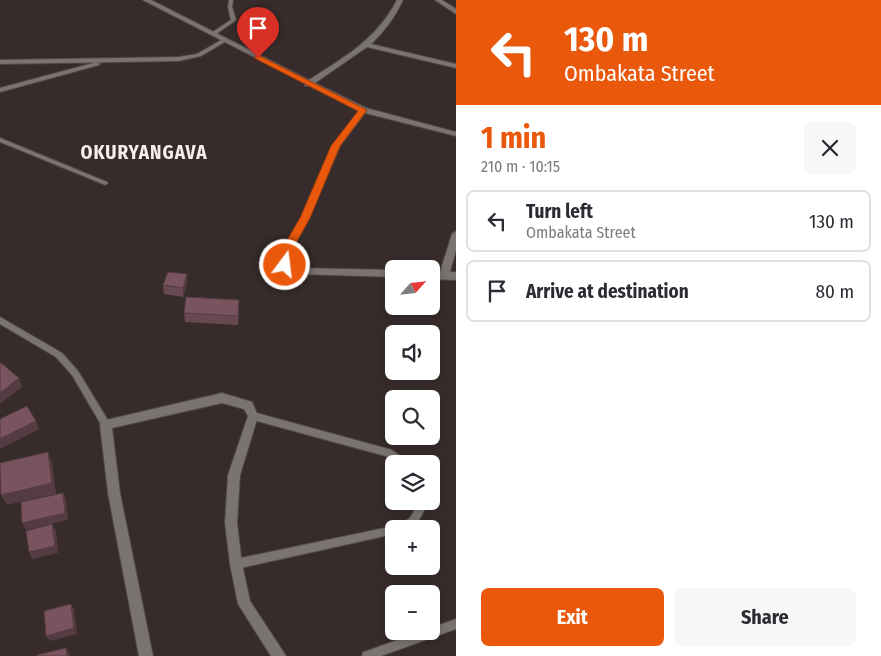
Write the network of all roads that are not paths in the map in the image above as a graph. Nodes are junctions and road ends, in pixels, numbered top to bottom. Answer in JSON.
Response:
{"nodes":[{"id":1,"x":146,"y":0,"type":"edge"},
{"id":2,"x":230,"y":0,"type":"edge"},
{"id":3,"x":400,"y":0,"type":"edge"},
{"id":4,"x":438,"y":0,"type":"edge"},
{"id":5,"x":456,"y":12,"type":"edge"},
{"id":6,"x":213,"y":34,"type":"junction"},
{"id":7,"x":225,"y":40,"type":"junction"},
{"id":8,"x":368,"y":45,"type":"junction"},
{"id":9,"x":105,"y":61,"type":"junction"},
{"id":10,"x":0,"y":62,"type":"edge"},
{"id":11,"x":456,"y":66,"type":"edge"},
{"id":12,"x":308,"y":84,"type":"junction"},
{"id":13,"x":0,"y":90,"type":"edge"},
{"id":14,"x":363,"y":110,"type":"junction"},
{"id":15,"x":456,"y":134,"type":"edge"},
{"id":16,"x":0,"y":140,"type":"edge"},
{"id":17,"x":105,"y":183,"type":"dead end"},
{"id":18,"x":456,"y":234,"type":"edge"},
{"id":19,"x":385,"y":274,"type":"edge"},
{"id":20,"x":440,"y":275,"type":"edge"},
{"id":21,"x":444,"y":275,"type":"junction"},
{"id":22,"x":456,"y":276,"type":"edge"},
{"id":23,"x":0,"y":320,"type":"edge"},
{"id":24,"x":253,"y":416,"type":"junction"},
{"id":25,"x":106,"y":425,"type":"junction"},
{"id":26,"x":393,"y":455,"type":"edge"},
{"id":27,"x":385,"y":532,"type":"edge"},
{"id":28,"x":236,"y":564,"type":"junction"},
{"id":29,"x":456,"y":624,"type":"edge"},
{"id":30,"x":146,"y":656,"type":"edge"},
{"id":31,"x":279,"y":656,"type":"edge"},
{"id":32,"x":367,"y":656,"type":"edge"}],
"edges":[{"from":1,"to":6,"type":"street"},
{"from":2,"to":6,"type":"lane"},
{"from":3,"to":8,"type":"street"},
{"from":4,"to":5,"type":"street"},
{"from":6,"to":7,"type":"street"},
{"from":7,"to":9,"type":"lane"},
{"from":7,"to":12,"type":"street"},
{"from":8,"to":11,"type":"street"},
{"from":8,"to":12,"type":"street"},
{"from":9,"to":10,"type":"lane"},
{"from":9,"to":13,"type":"lane"},
{"from":12,"to":14,"type":"street"},
{"from":14,"to":15,"type":"street"},
{"from":14,"to":19,"type":"street"},
{"from":16,"to":17,"type":"lane"},
{"from":18,"to":21,"type":"street"},
{"from":20,"to":21,"type":"street"},
{"from":21,"to":22,"type":"street"},
{"from":23,"to":25,"type":"lane"},
{"from":24,"to":25,"type":"street"},
{"from":24,"to":26,"type":"lane"},
{"from":24,"to":28,"type":"street"},
{"from":25,"to":30,"type":"street"},
{"from":27,"to":28,"type":"lane"},
{"from":28,"to":31,"type":"street"},
{"from":29,"to":32,"type":"lane"}]}
